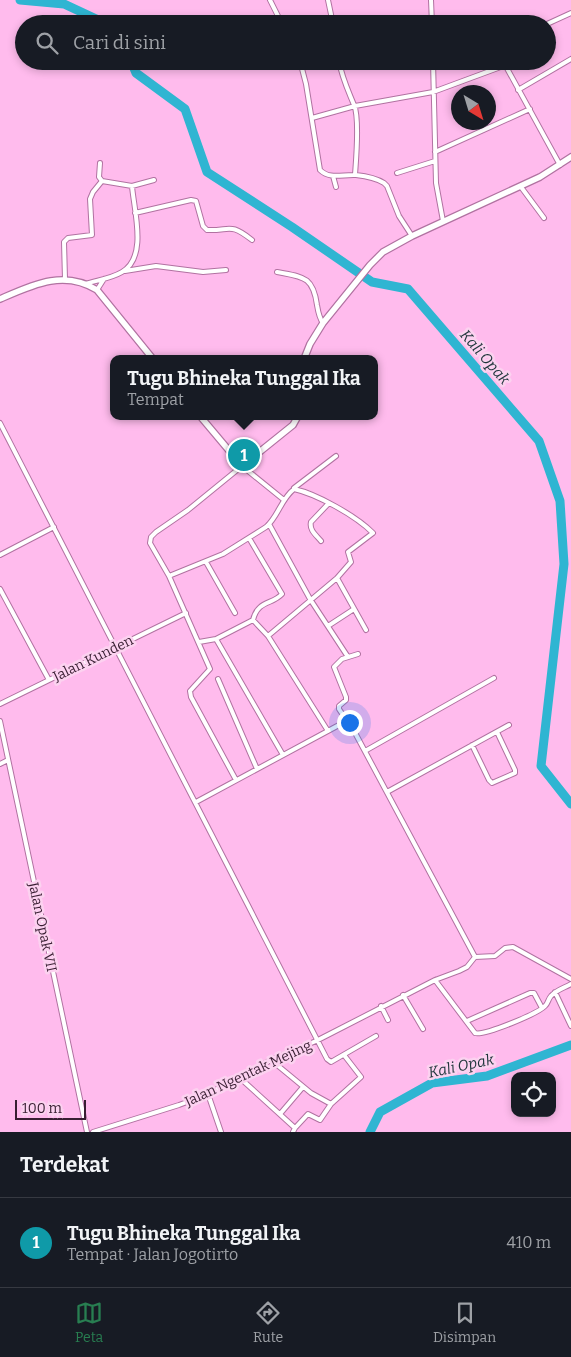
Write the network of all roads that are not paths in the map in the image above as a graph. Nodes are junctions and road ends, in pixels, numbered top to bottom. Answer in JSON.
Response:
{"nodes":[{"id":1,"x":270,"y":0,"type":"edge"},
{"id":2,"x":328,"y":0,"type":"edge"},
{"id":3,"x":431,"y":0,"type":"edge"},
{"id":4,"x":571,"y":13,"type":"edge"},
{"id":5,"x":278,"y":15,"type":"edge"},
{"id":6,"x":331,"y":15,"type":"edge"},
{"id":7,"x":432,"y":15,"type":"edge"},
{"id":8,"x":556,"y":20,"type":"edge"},
{"id":9,"x":571,"y":59,"type":"edge"},
{"id":10,"x":556,"y":68,"type":"edge"},
{"id":11,"x":302,"y":70,"type":"edge"},
{"id":12,"x":341,"y":70,"type":"edge"},
{"id":13,"x":433,"y":70,"type":"edge"},
{"id":14,"x":488,"y":70,"type":"edge"},
{"id":15,"x":508,"y":70,"type":"edge"},
{"id":16,"x":552,"y":70,"type":"edge"},
{"id":17,"x":518,"y":90,"type":"junction"},
{"id":18,"x":433,"y":92,"type":"junction"},
{"id":19,"x":355,"y":106,"type":"junction"},
{"id":20,"x":530,"y":110,"type":"junction"},
{"id":21,"x":312,"y":118,"type":"junction"},
{"id":22,"x":435,"y":152,"type":"junction"},
{"id":23,"x":571,"y":157,"type":"edge"},
{"id":24,"x":436,"y":161,"type":"junction"},
{"id":25,"x":100,"y":163,"type":"dead end"},
{"id":26,"x":560,"y":165,"type":"junction"},
{"id":27,"x":396,"y":173,"type":"dead end"},
{"id":28,"x":356,"y":175,"type":"junction"},
{"id":29,"x":333,"y":176,"type":"junction"},
{"id":30,"x":154,"y":180,"type":"dead end"},
{"id":31,"x":102,"y":181,"type":"junction"},
{"id":32,"x":132,"y":186,"type":"junction"},
{"id":33,"x":521,"y":187,"type":"junction"},
{"id":34,"x":336,"y":188,"type":"dead end"},
{"id":35,"x":135,"y":213,"type":"junction"},
{"id":36,"x":544,"y":218,"type":"dead end"},
{"id":37,"x":443,"y":221,"type":"junction"},
{"id":38,"x":412,"y":236,"type":"junction"},
{"id":39,"x":252,"y":240,"type":"dead end"},
{"id":40,"x":226,"y":270,"type":"dead end"},
{"id":41,"x":123,"y":272,"type":"junction"},
{"id":42,"x":277,"y":272,"type":"dead end"},
{"id":43,"x":64,"y":279,"type":"junction"},
{"id":44,"x":104,"y":279,"type":"junction"},
{"id":45,"x":85,"y":284,"type":"junction"},
{"id":46,"x":97,"y":290,"type":"junction"},
{"id":47,"x":0,"y":299,"type":"edge"},
{"id":48,"x":323,"y":324,"type":"junction"},
{"id":49,"x":150,"y":355,"type":"edge"},
{"id":50,"x":306,"y":355,"type":"edge"},
{"id":51,"x":203,"y":420,"type":"edge"},
{"id":52,"x":296,"y":420,"type":"edge"},
{"id":53,"x":0,"y":423,"type":"edge"},
{"id":54,"x":336,"y":456,"type":"dead end"},
{"id":55,"x":242,"y":466,"type":"junction"},
{"id":56,"x":294,"y":489,"type":"junction"},
{"id":57,"x":284,"y":500,"type":"junction"},
{"id":58,"x":328,"y":503,"type":"junction"},
{"id":59,"x":270,"y":524,"type":"junction"},
{"id":60,"x":54,"y":527,"type":"junction"},
{"id":61,"x":249,"y":538,"type":"junction"},
{"id":62,"x":321,"y":541,"type":"dead end"},
{"id":63,"x":0,"y":555,"type":"edge"},
{"id":64,"x":206,"y":562,"type":"junction"},
{"id":65,"x":169,"y":576,"type":"junction"},
{"id":66,"x":337,"y":578,"type":"junction"},
{"id":67,"x":0,"y":589,"type":"edge"},
{"id":68,"x":310,"y":599,"type":"junction"},
{"id":69,"x":354,"y":609,"type":"junction"},
{"id":70,"x":235,"y":612,"type":"dead end"},
{"id":71,"x":186,"y":613,"type":"junction"},
{"id":72,"x":253,"y":620,"type":"junction"},
{"id":73,"x":328,"y":626,"type":"junction"},
{"id":74,"x":366,"y":630,"type":"dead end"},
{"id":75,"x":268,"y":636,"type":"junction"},
{"id":76,"x":216,"y":639,"type":"junction"},
{"id":77,"x":199,"y":642,"type":"junction"},
{"id":78,"x":116,"y":646,"type":"junction"},
{"id":79,"x":358,"y":654,"type":"dead end"},
{"id":80,"x":348,"y":657,"type":"junction"},
{"id":81,"x":494,"y":678,"type":"dead end"},
{"id":82,"x":218,"y":679,"type":"dead end"},
{"id":83,"x":49,"y":680,"type":"junction"},
{"id":84,"x":0,"y":704,"type":"edge"},
{"id":85,"x":0,"y":721,"type":"edge"},
{"id":86,"x":348,"y":724,"type":"junction"},
{"id":87,"x":509,"y":725,"type":"dead end"},
{"id":88,"x":328,"y":731,"type":"junction"},
{"id":89,"x":496,"y":732,"type":"junction"},
{"id":90,"x":472,"y":745,"type":"junction"},
{"id":91,"x":365,"y":751,"type":"junction"},
{"id":92,"x":283,"y":755,"type":"junction"},
{"id":93,"x":8,"y":760,"type":"junction"},
{"id":94,"x":0,"y":764,"type":"edge"},
{"id":95,"x":258,"y":769,"type":"junction"},
{"id":96,"x":236,"y":780,"type":"junction"},
{"id":97,"x":387,"y":792,"type":"junction"},
{"id":98,"x":196,"y":802,"type":"junction"},
{"id":99,"x":475,"y":957,"type":"junction"},
{"id":100,"x":571,"y":978,"type":"edge"},
{"id":101,"x":436,"y":980,"type":"junction"},
{"id":102,"x":571,"y":984,"type":"edge"},
{"id":103,"x":555,"y":992,"type":"junction"},
{"id":104,"x":403,"y":995,"type":"junction"},
{"id":105,"x":381,"y":1006,"type":"junction"},
{"id":106,"x":542,"y":1008,"type":"junction"},
{"id":107,"x":571,"y":1010,"type":"edge"},
{"id":108,"x":564,"y":1013,"type":"junction"},
{"id":109,"x":388,"y":1020,"type":"dead end"},
{"id":110,"x":467,"y":1021,"type":"junction"},
{"id":111,"x":571,"y":1026,"type":"edge"},
{"id":112,"x":424,"y":1029,"type":"dead end"},
{"id":113,"x":376,"y":1036,"type":"dead end"},
{"id":114,"x":316,"y":1041,"type":"junction"},
{"id":115,"x":344,"y":1055,"type":"junction"},
{"id":116,"x":271,"y":1060,"type":"junction"},
{"id":117,"x":240,"y":1078,"type":"junction"},
{"id":118,"x":304,"y":1087,"type":"junction"},
{"id":119,"x":208,"y":1094,"type":"junction"},
{"id":120,"x":331,"y":1104,"type":"junction"},
{"id":121,"x":280,"y":1114,"type":"junction"},
{"id":122,"x":294,"y":1130,"type":"edge"},
{"id":123,"x":87,"y":1132,"type":"edge"},
{"id":124,"x":93,"y":1132,"type":"edge"},
{"id":125,"x":221,"y":1132,"type":"edge"}],
"edges":[{"from":1,"to":5,"type":"street"},
{"from":2,"to":6,"type":"street"},
{"from":3,"to":7,"type":"street"},
{"from":4,"to":8,"type":"street"},
{"from":9,"to":10,"type":"street"},
{"from":11,"to":21,"type":"street"},
{"from":12,"to":19,"type":"street"},
{"from":13,"to":18,"type":"street"},
{"from":14,"to":18,"type":"street"},
{"from":15,"to":17,"type":"street"},
{"from":16,"to":17,"type":"street"},
{"from":17,"to":20,"type":"street"},
{"from":18,"to":19,"type":"street"},
{"from":18,"to":22,"type":"street"},
{"from":19,"to":21,"type":"street"},
{"from":19,"to":28,"type":"street"},
{"from":20,"to":22,"type":"street"},
{"from":20,"to":26,"type":"street"},
{"from":21,"to":29,"type":"street"},
{"from":22,"to":24,"type":"street"},
{"from":23,"to":26,"type":"street"},
{"from":24,"to":27,"type":"street"},
{"from":24,"to":37,"type":"street"},
{"from":25,"to":31,"type":"street"},
{"from":26,"to":33,"type":"street"},
{"from":28,"to":29,"type":"street"},
{"from":28,"to":38,"type":"street"},
{"from":29,"to":34,"type":"street"},
{"from":30,"to":32,"type":"street"},
{"from":31,"to":32,"type":"street"},
{"from":31,"to":43,"type":"street"},
{"from":32,"to":35,"type":"street"},
{"from":33,"to":36,"type":"street"},
{"from":33,"to":37,"type":"street"},
{"from":35,"to":39,"type":"street"},
{"from":35,"to":41,"type":"street"},
{"from":37,"to":38,"type":"street"},
{"from":38,"to":48,"type":"street"},
{"from":40,"to":41,"type":"street"},
{"from":41,"to":44,"type":"street"},
{"from":42,"to":48,"type":"street"},
{"from":43,"to":45,"type":"street"},
{"from":43,"to":47,"type":"street"},
{"from":44,"to":45,"type":"street"},
{"from":44,"to":46,"type":"street"},
{"from":45,"to":46,"type":"street"},
{"from":46,"to":49,"type":"street"},
{"from":48,"to":50,"type":"street"},
{"from":51,"to":55,"type":"street"},
{"from":52,"to":55,"type":"street"},
{"from":53,"to":60,"type":"street"},
{"from":54,"to":56,"type":"street"},
{"from":55,"to":57,"type":"street"},
{"from":55,"to":65,"type":"street"},
{"from":56,"to":57,"type":"street"},
{"from":56,"to":58,"type":"street"},
{"from":57,"to":59,"type":"street"},
{"from":58,"to":62,"type":"street"},
{"from":58,"to":66,"type":"street"},
{"from":59,"to":61,"type":"street"},
{"from":59,"to":68,"type":"street"},
{"from":60,"to":63,"type":"street"},
{"from":60,"to":78,"type":"street"},
{"from":61,"to":64,"type":"street"},
{"from":61,"to":72,"type":"street"},
{"from":64,"to":65,"type":"street"},
{"from":64,"to":70,"type":"street"},
{"from":65,"to":71,"type":"street"},
{"from":66,"to":68,"type":"street"},
{"from":66,"to":69,"type":"street"},
{"from":67,"to":83,"type":"street"},
{"from":68,"to":73,"type":"street"},
{"from":68,"to":75,"type":"street"},
{"from":69,"to":73,"type":"street"},
{"from":69,"to":74,"type":"street"},
{"from":71,"to":77,"type":"street"},
{"from":71,"to":78,"type":"street","name":"Jalan Kunden"},
{"from":72,"to":75,"type":"street"},
{"from":72,"to":76,"type":"street"},
{"from":73,"to":80,"type":"street"},
{"from":75,"to":88,"type":"street"},
{"from":76,"to":77,"type":"street"},
{"from":76,"to":92,"type":"street"},
{"from":77,"to":96,"type":"street"},
{"from":78,"to":83,"type":"street","name":"Jalan Kunden"},
{"from":78,"to":98,"type":"street"},
{"from":79,"to":80,"type":"street"},
{"from":80,"to":86,"type":"street"},
{"from":81,"to":91,"type":"street"},
{"from":82,"to":95,"type":"street"},
{"from":83,"to":84,"type":"street","name":"Jalan Kunden"},
{"from":85,"to":93,"type":"street","name":"Jalan Opak VII"},
{"from":86,"to":88,"type":"street"},
{"from":86,"to":91,"type":"street"},
{"from":87,"to":89,"type":"street"},
{"from":88,"to":92,"type":"street"},
{"from":89,"to":90,"type":"street"},
{"from":89,"to":90,"type":"street"},
{"from":90,"to":97,"type":"street"},
{"from":91,"to":97,"type":"street"},
{"from":92,"to":95,"type":"street"},
{"from":93,"to":94,"type":"street"},
{"from":93,"to":123,"type":"street","name":"Jalan Opak VII"},
{"from":95,"to":96,"type":"street"},
{"from":96,"to":98,"type":"street"},
{"from":97,"to":99,"type":"street"},
{"from":98,"to":114,"type":"street"},
{"from":99,"to":100,"type":"street"},
{"from":99,"to":101,"type":"street","name":"Jalan Ngentak Mejing"},
{"from":101,"to":104,"type":"street","name":"Jalan Ngentak Mejing"},
{"from":101,"to":110,"type":"street"},
{"from":102,"to":103,"type":"street"},
{"from":103,"to":106,"type":"street"},
{"from":103,"to":108,"type":"street"},
{"from":104,"to":105,"type":"street","name":"Jalan Ngentak Mejing"},
{"from":104,"to":112,"type":"street"},
{"from":105,"to":109,"type":"street"},
{"from":105,"to":114,"type":"street","name":"Jalan Ngentak Mejing"},
{"from":106,"to":110,"type":"street"},
{"from":106,"to":110,"type":"street"},
{"from":107,"to":108,"type":"street"},
{"from":108,"to":111,"type":"street"},
{"from":113,"to":115,"type":"street"},
{"from":114,"to":115,"type":"street"},
{"from":114,"to":116,"type":"street","name":"Jalan Ngentak Mejing"},
{"from":115,"to":120,"type":"street"},
{"from":116,"to":117,"type":"street","name":"Jalan Ngentak Mejing"},
{"from":116,"to":118,"type":"street"},
{"from":117,"to":119,"type":"street","name":"Jalan Ngentak Mejing"},
{"from":117,"to":121,"type":"street"},
{"from":118,"to":120,"type":"street"},
{"from":118,"to":121,"type":"street"},
{"from":119,"to":124,"type":"street","name":"Jalan Ngentak Mejing"},
{"from":119,"to":125,"type":"street"},
{"from":120,"to":122,"type":"street"},
{"from":121,"to":122,"type":"street"}]}
